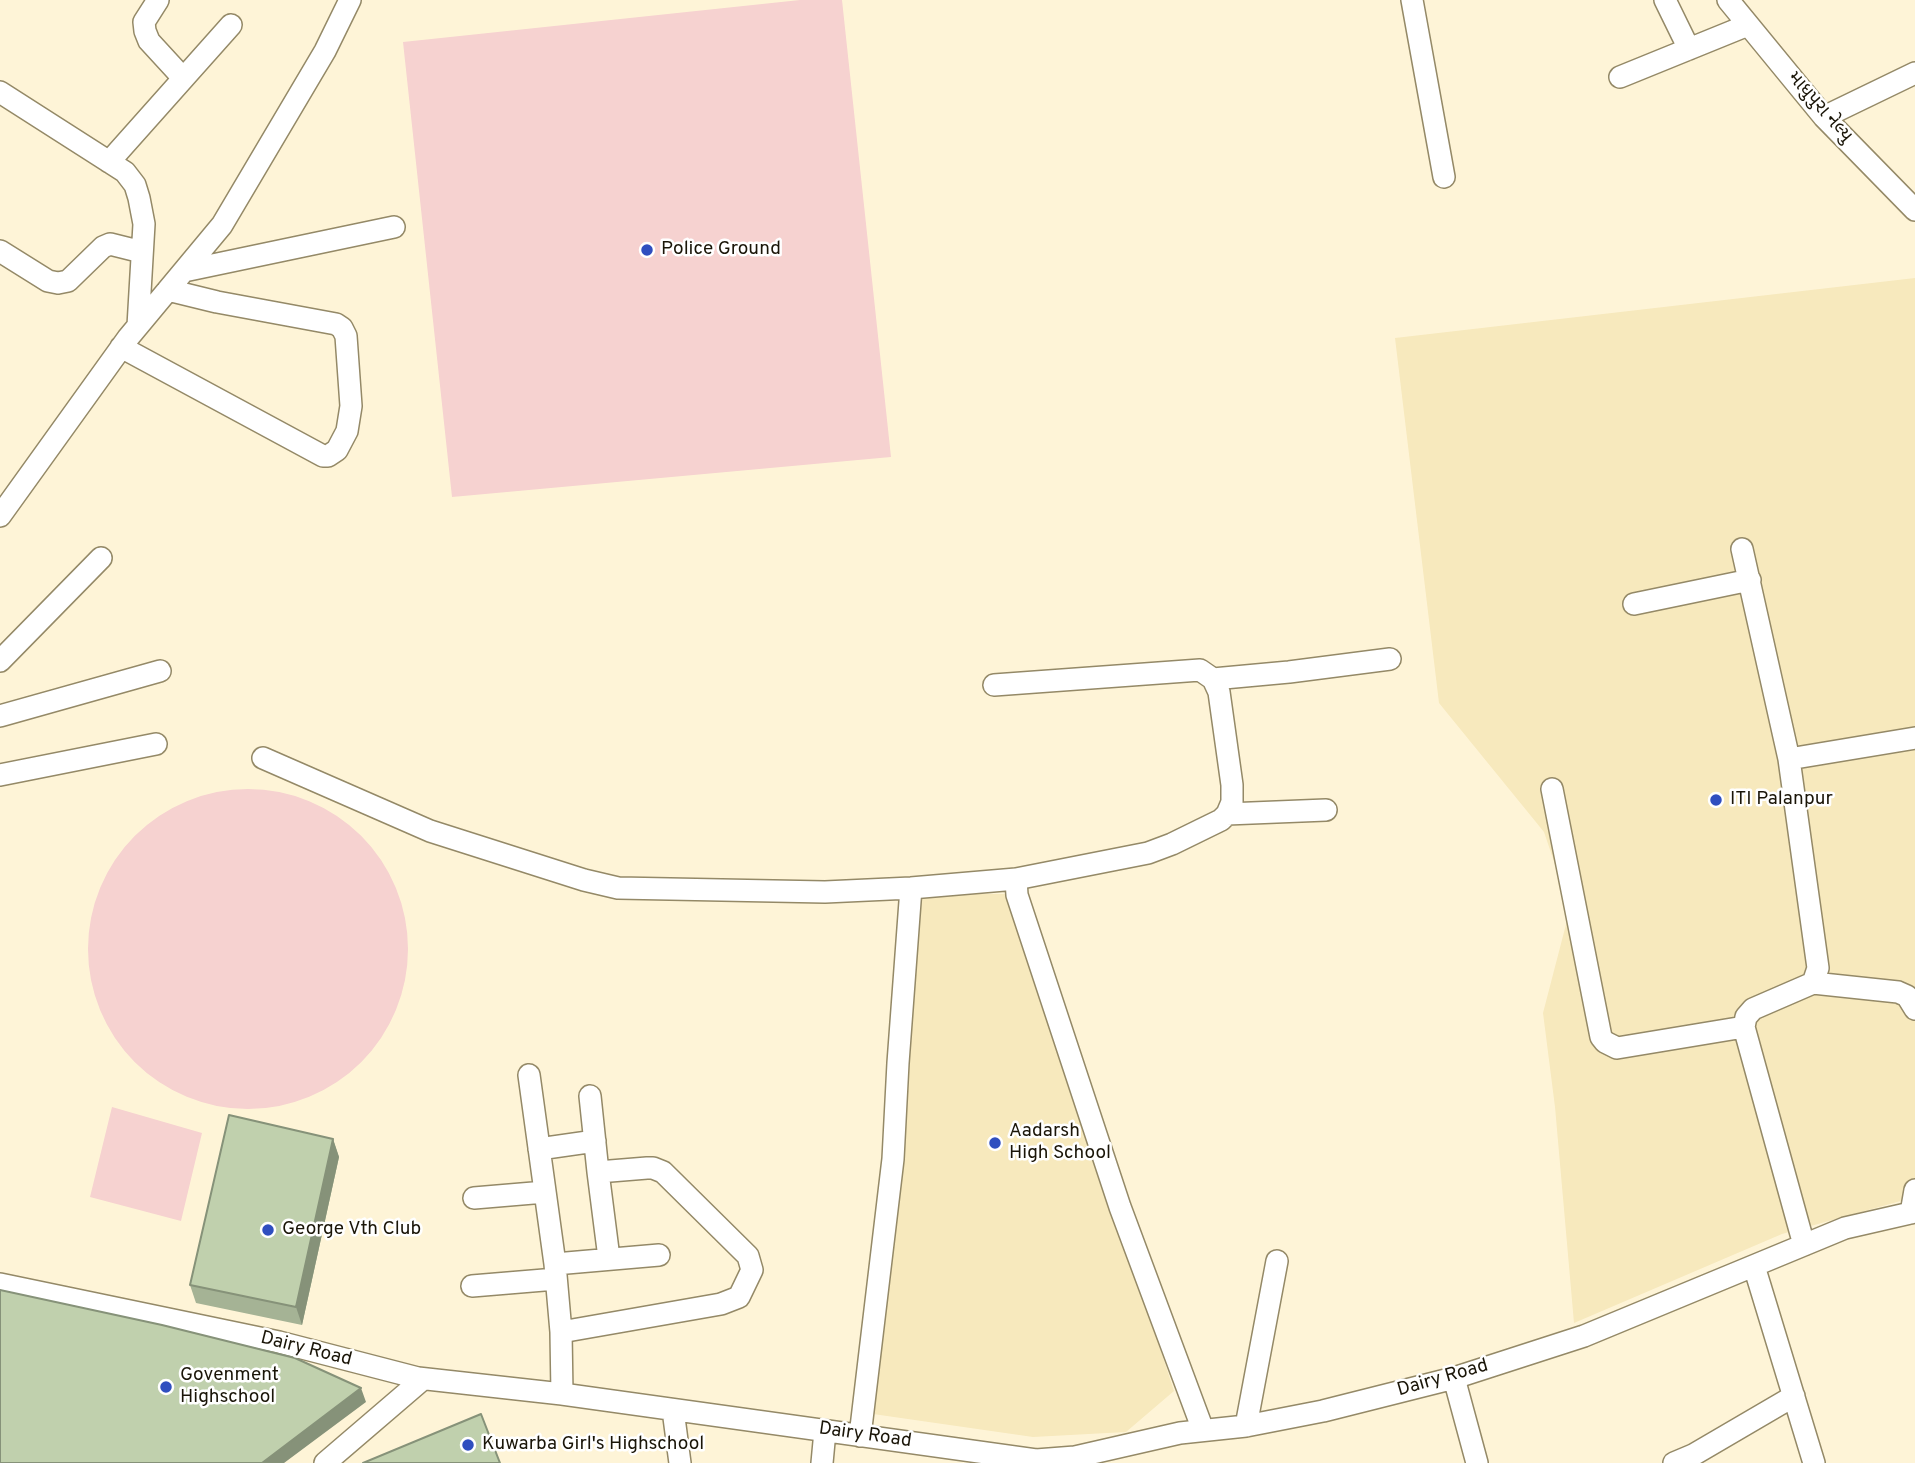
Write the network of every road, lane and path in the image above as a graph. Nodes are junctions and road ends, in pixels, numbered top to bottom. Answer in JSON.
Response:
{"nodes":[{"id":1,"x":158,"y":0,"type":"edge"},
{"id":2,"x":350,"y":0,"type":"edge"},
{"id":3,"x":1412,"y":0,"type":"edge"},
{"id":4,"x":1665,"y":0,"type":"edge"},
{"id":5,"x":1728,"y":0,"type":"edge"},
{"id":6,"x":231,"y":25,"type":"dead end"},
{"id":7,"x":1748,"y":25,"type":"junction"},
{"id":8,"x":1689,"y":49,"type":"junction"},
{"id":9,"x":1915,"y":73,"type":"edge"},
{"id":10,"x":1620,"y":77,"type":"dead end"},
{"id":11,"x":183,"y":78,"type":"junction"},
{"id":12,"x":0,"y":92,"type":"edge"},
{"id":13,"x":1824,"y":117,"type":"junction"},
{"id":14,"x":109,"y":162,"type":"junction"},
{"id":15,"x":1444,"y":177,"type":"dead end"},
{"id":16,"x":1911,"y":201,"type":"edge"},
{"id":17,"x":394,"y":227,"type":"dead end"},
{"id":18,"x":0,"y":251,"type":"edge"},
{"id":19,"x":142,"y":251,"type":"junction"},
{"id":20,"x":184,"y":271,"type":"junction"},
{"id":21,"x":168,"y":290,"type":"junction"},
{"id":22,"x":138,"y":326,"type":"junction"},
{"id":23,"x":121,"y":347,"type":"junction"},
{"id":24,"x":4,"y":504,"type":"edge"},
{"id":25,"x":1742,"y":549,"type":"dead end"},
{"id":26,"x":101,"y":558,"type":"dead end"},
{"id":27,"x":1750,"y":580,"type":"junction"},
{"id":28,"x":1634,"y":604,"type":"dead end"},
{"id":29,"x":1390,"y":659,"type":"dead end"},
{"id":30,"x":0,"y":661,"type":"edge"},
{"id":31,"x":160,"y":671,"type":"dead end"},
{"id":32,"x":1213,"y":679,"type":"junction"},
{"id":33,"x":994,"y":685,"type":"dead end"},
{"id":34,"x":0,"y":716,"type":"edge"},
{"id":35,"x":1915,"y":738,"type":"edge"},
{"id":36,"x":156,"y":744,"type":"dead end"},
{"id":37,"x":263,"y":758,"type":"dead end"},
{"id":38,"x":1789,"y":759,"type":"junction"},
{"id":39,"x":0,"y":775,"type":"edge"},
{"id":40,"x":1552,"y":789,"type":"dead end"},
{"id":41,"x":1326,"y":810,"type":"dead end"},
{"id":42,"x":1227,"y":814,"type":"junction"},
{"id":43,"x":1016,"y":879,"type":"junction"},
{"id":44,"x":911,"y":888,"type":"junction"},
{"id":45,"x":1813,"y":983,"type":"junction"},
{"id":46,"x":1912,"y":998,"type":"edge"},
{"id":47,"x":1744,"y":1027,"type":"junction"},
{"id":48,"x":529,"y":1075,"type":"dead end"},
{"id":49,"x":590,"y":1096,"type":"dead end"},
{"id":50,"x":595,"y":1141,"type":"junction"},
{"id":51,"x":539,"y":1149,"type":"junction"},
{"id":52,"x":598,"y":1172,"type":"junction"},
{"id":53,"x":1915,"y":1191,"type":"edge"},
{"id":54,"x":545,"y":1192,"type":"junction"},
{"id":55,"x":474,"y":1198,"type":"dead end"},
{"id":56,"x":1913,"y":1213,"type":"edge"},
{"id":57,"x":1804,"y":1245,"type":"junction"},
{"id":58,"x":659,"y":1255,"type":"dead end"},
{"id":59,"x":609,"y":1258,"type":"junction"},
{"id":60,"x":1277,"y":1261,"type":"dead end"},
{"id":61,"x":1754,"y":1266,"type":"junction"},
{"id":62,"x":555,"y":1271,"type":"junction"},
{"id":63,"x":0,"y":1284,"type":"edge"},
{"id":64,"x":472,"y":1286,"type":"dead end"},
{"id":65,"x":561,"y":1332,"type":"junction"},
{"id":66,"x":1454,"y":1378,"type":"junction"},
{"id":67,"x":424,"y":1379,"type":"junction"},
{"id":68,"x":562,"y":1394,"type":"junction"},
{"id":69,"x":1794,"y":1396,"type":"junction"},
{"id":70,"x":673,"y":1410,"type":"junction"},
{"id":71,"x":1246,"y":1426,"type":"junction"},
{"id":72,"x":1203,"y":1430,"type":"junction"},
{"id":73,"x":825,"y":1431,"type":"junction"},
{"id":74,"x":860,"y":1436,"type":"junction"},
{"id":75,"x":993,"y":1459,"type":"edge"},
{"id":76,"x":1077,"y":1460,"type":"edge"},
{"id":77,"x":325,"y":1463,"type":"edge"},
{"id":78,"x":681,"y":1463,"type":"edge"},
{"id":79,"x":822,"y":1463,"type":"edge"},
{"id":80,"x":1477,"y":1463,"type":"edge"},
{"id":81,"x":1674,"y":1463,"type":"edge"},
{"id":82,"x":1814,"y":1463,"type":"edge"}],
"edges":[{"from":1,"to":11,"type":"street"},
{"from":2,"to":20,"type":"street"},
{"from":3,"to":15,"type":"street"},
{"from":4,"to":8,"type":"street"},
{"from":5,"to":7,"type":"street","name":"માધુપુરા નેલ્યુ"},
{"from":6,"to":11,"type":"street"},
{"from":7,"to":8,"type":"street"},
{"from":7,"to":13,"type":"street","name":"માધુપુરા નેલ્યુ"},
{"from":8,"to":10,"type":"street"},
{"from":9,"to":13,"type":"street"},
{"from":11,"to":14,"type":"street"},
{"from":12,"to":14,"type":"street"},
{"from":13,"to":16,"type":"street","name":"માધુપુરા નેલ્યુ"},
{"from":14,"to":19,"type":"street"},
{"from":17,"to":20,"type":"street"},
{"from":18,"to":19,"type":"street"},
{"from":19,"to":22,"type":"street"},
{"from":20,"to":21,"type":"street"},
{"from":21,"to":22,"type":"street"},
{"from":21,"to":23,"type":"street"},
{"from":22,"to":23,"type":"street"},
{"from":23,"to":24,"type":"street"},
{"from":25,"to":27,"type":"street"},
{"from":26,"to":30,"type":"street"},
{"from":27,"to":28,"type":"street"},
{"from":27,"to":38,"type":"street"},
{"from":29,"to":32,"type":"street"},
{"from":31,"to":34,"type":"street"},
{"from":32,"to":33,"type":"street"},
{"from":32,"to":42,"type":"street"},
{"from":35,"to":38,"type":"street"},
{"from":36,"to":39,"type":"street"},
{"from":37,"to":44,"type":"street"},
{"from":38,"to":45,"type":"street"},
{"from":40,"to":47,"type":"street"},
{"from":41,"to":42,"type":"street"},
{"from":42,"to":43,"type":"street"},
{"from":43,"to":44,"type":"street"},
{"from":43,"to":72,"type":"street"},
{"from":44,"to":74,"type":"street"},
{"from":45,"to":46,"type":"street"},
{"from":45,"to":47,"type":"street"},
{"from":47,"to":57,"type":"street"},
{"from":48,"to":51,"type":"street"},
{"from":49,"to":50,"type":"street"},
{"from":50,"to":51,"type":"street"},
{"from":50,"to":52,"type":"street"},
{"from":51,"to":54,"type":"street"},
{"from":52,"to":59,"type":"street"},
{"from":52,"to":65,"type":"street"},
{"from":53,"to":56,"type":"street"},
{"from":54,"to":55,"type":"street"},
{"from":54,"to":62,"type":"street"},
{"from":56,"to":57,"type":"street","name":"Dairy Road"},
{"from":57,"to":61,"type":"street","name":"Dairy Road"},
{"from":58,"to":59,"type":"street"},
{"from":59,"to":62,"type":"street"},
{"from":60,"to":71,"type":"street"},
{"from":61,"to":66,"type":"street","name":"Dairy Road"},
{"from":61,"to":69,"type":"street"},
{"from":62,"to":64,"type":"street"},
{"from":62,"to":65,"type":"street"},
{"from":63,"to":67,"type":"street","name":"Dairy Road"},
{"from":65,"to":68,"type":"street"},
{"from":66,"to":71,"type":"street","name":"Dairy Road"},
{"from":66,"to":80,"type":"street"},
{"from":67,"to":68,"type":"street","name":"Dairy Road"},
{"from":67,"to":77,"type":"street"},
{"from":68,"to":70,"type":"street","name":"Dairy Road"},
{"from":69,"to":81,"type":"street"},
{"from":69,"to":82,"type":"street"},
{"from":70,"to":73,"type":"street","name":"Dairy Road"},
{"from":70,"to":78,"type":"street"},
{"from":71,"to":72,"type":"street","name":"Dairy Road"},
{"from":72,"to":76,"type":"street","name":"Dairy Road"},
{"from":73,"to":74,"type":"street","name":"Dairy Road"},
{"from":73,"to":79,"type":"street"},
{"from":74,"to":75,"type":"street","name":"Dairy Road"},
{"from":75,"to":76,"type":"street","name":"Dairy Road"}]}
